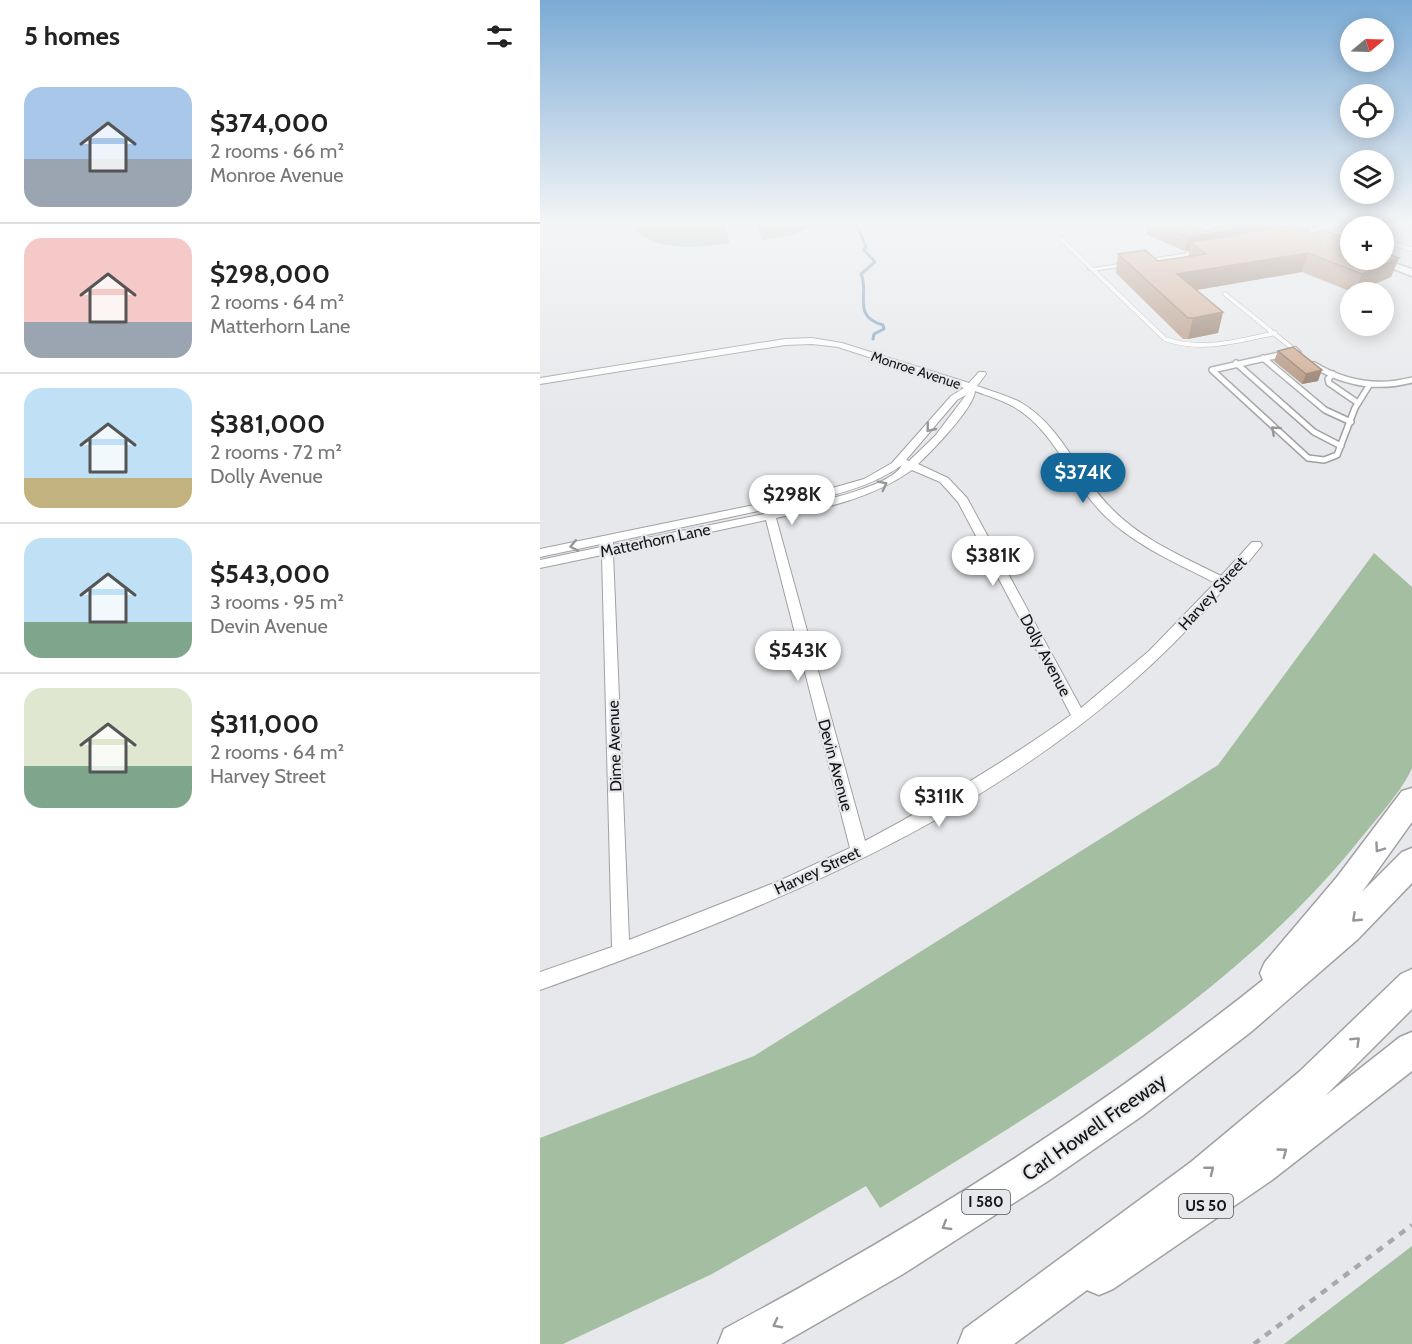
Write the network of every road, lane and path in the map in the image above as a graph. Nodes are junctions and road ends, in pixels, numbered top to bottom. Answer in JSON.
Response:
{"nodes":[{"id":1,"x":1110,"y":287,"type":"edge"},
{"id":2,"x":1225,"y":294,"type":"dead end"},
{"id":3,"x":1275,"y":333,"type":"junction"},
{"id":4,"x":1297,"y":351,"type":"junction"},
{"id":5,"x":1302,"y":356,"type":"edge"},
{"id":6,"x":1263,"y":358,"type":"junction"},
{"id":7,"x":1236,"y":363,"type":"junction"},
{"id":8,"x":1311,"y":363,"type":"edge"},
{"id":9,"x":982,"y":374,"type":"dead end"},
{"id":10,"x":1333,"y":375,"type":"junction"},
{"id":11,"x":1412,"y":380,"type":"edge"},
{"id":12,"x":540,"y":381,"type":"edge"},
{"id":13,"x":1370,"y":384,"type":"junction"},
{"id":14,"x":971,"y":387,"type":"junction"},
{"id":15,"x":1358,"y":403,"type":"junction"},
{"id":16,"x":1351,"y":422,"type":"junction"},
{"id":17,"x":1341,"y":446,"type":"junction"},
{"id":18,"x":907,"y":463,"type":"junction"},
{"id":19,"x":769,"y":511,"type":"junction"},
{"id":20,"x":607,"y":545,"type":"junction"},
{"id":21,"x":1256,"y":545,"type":"dead end"},
{"id":22,"x":540,"y":553,"type":"edge"},
{"id":23,"x":540,"y":564,"type":"edge"},
{"id":24,"x":1222,"y":581,"type":"junction"},
{"id":25,"x":1079,"y":717,"type":"junction"},
{"id":26,"x":1412,"y":800,"type":"edge"},
{"id":27,"x":859,"y":850,"type":"junction"},
{"id":28,"x":1412,"y":862,"type":"edge"},
{"id":29,"x":621,"y":952,"type":"junction"},
{"id":30,"x":540,"y":981,"type":"edge"},
{"id":31,"x":1412,"y":985,"type":"edge"},
{"id":32,"x":1218,"y":1037,"type":"junction"},
{"id":33,"x":1412,"y":1049,"type":"edge"},
{"id":34,"x":1412,"y":1225,"type":"edge"},
{"id":35,"x":740,"y":1344,"type":"edge"},
{"id":36,"x":979,"y":1344,"type":"edge"},
{"id":37,"x":987,"y":1344,"type":"edge"},
{"id":38,"x":1254,"y":1344,"type":"edge"}],
"edges":[{"from":1,"to":3,"type":"lane"},
{"from":2,"to":3,"type":"lane"},
{"from":3,"to":4,"type":"lane"},
{"from":4,"to":5,"type":"lane"},
{"from":4,"to":6,"type":"lane"},
{"from":6,"to":7,"type":"lane"},
{"from":6,"to":16,"type":"lane"},
{"from":7,"to":17,"type":"lane"},
{"from":17,"to":7,"type":"lane","one_way":true},
{"from":8,"to":10,"type":"lane"},
{"from":9,"to":14,"type":"street","name":"Matterhorn Lane"},
{"from":10,"to":13,"type":"lane"},
{"from":10,"to":15,"type":"lane"},
{"from":11,"to":13,"type":"lane"},
{"from":12,"to":14,"type":"street","name":"Monroe Avenue"},
{"from":13,"to":15,"type":"lane"},
{"from":14,"to":18,"type":"street","name":"Matterhorn Lane"},
{"from":14,"to":24,"type":"street","name":"Monroe Avenue"},
{"from":15,"to":16,"type":"lane"},
{"from":16,"to":17,"type":"lane"},
{"from":18,"to":19,"type":"street","name":"Matterhorn Lane"},
{"from":18,"to":25,"type":"street","name":"Dolly Avenue"},
{"from":19,"to":20,"type":"street","name":"Matterhorn Lane"},
{"from":19,"to":27,"type":"street","name":"Devin Avenue"},
{"from":20,"to":22,"type":"street","name":"Matterhorn Lane","one_way":true},
{"from":20,"to":23,"type":"street","name":"Matterhorn Lane"},
{"from":20,"to":29,"type":"street","name":"Dime Avenue"},
{"from":21,"to":24,"type":"street","name":"Harvey Street"},
{"from":24,"to":25,"type":"street","name":"Harvey Street"},
{"from":25,"to":27,"type":"street","name":"Harvey Street"},
{"from":26,"to":32,"type":"highway","one_way":true},
{"from":27,"to":29,"type":"street","name":"Harvey Street"},
{"from":28,"to":32,"type":"highway","name":"Carl Howell Freeway","number":"I 580","one_way":true},
{"from":29,"to":30,"type":"street","name":"Harvey Street"},
{"from":36,"to":31,"type":"highway","one_way":true},
{"from":32,"to":35,"type":"highway","name":"Carl Howell Freeway","number":"I 580","one_way":true},
{"from":37,"to":33,"type":"highway","number":"US 50","one_way":true},
{"from":34,"to":38,"type":"path"}]}
